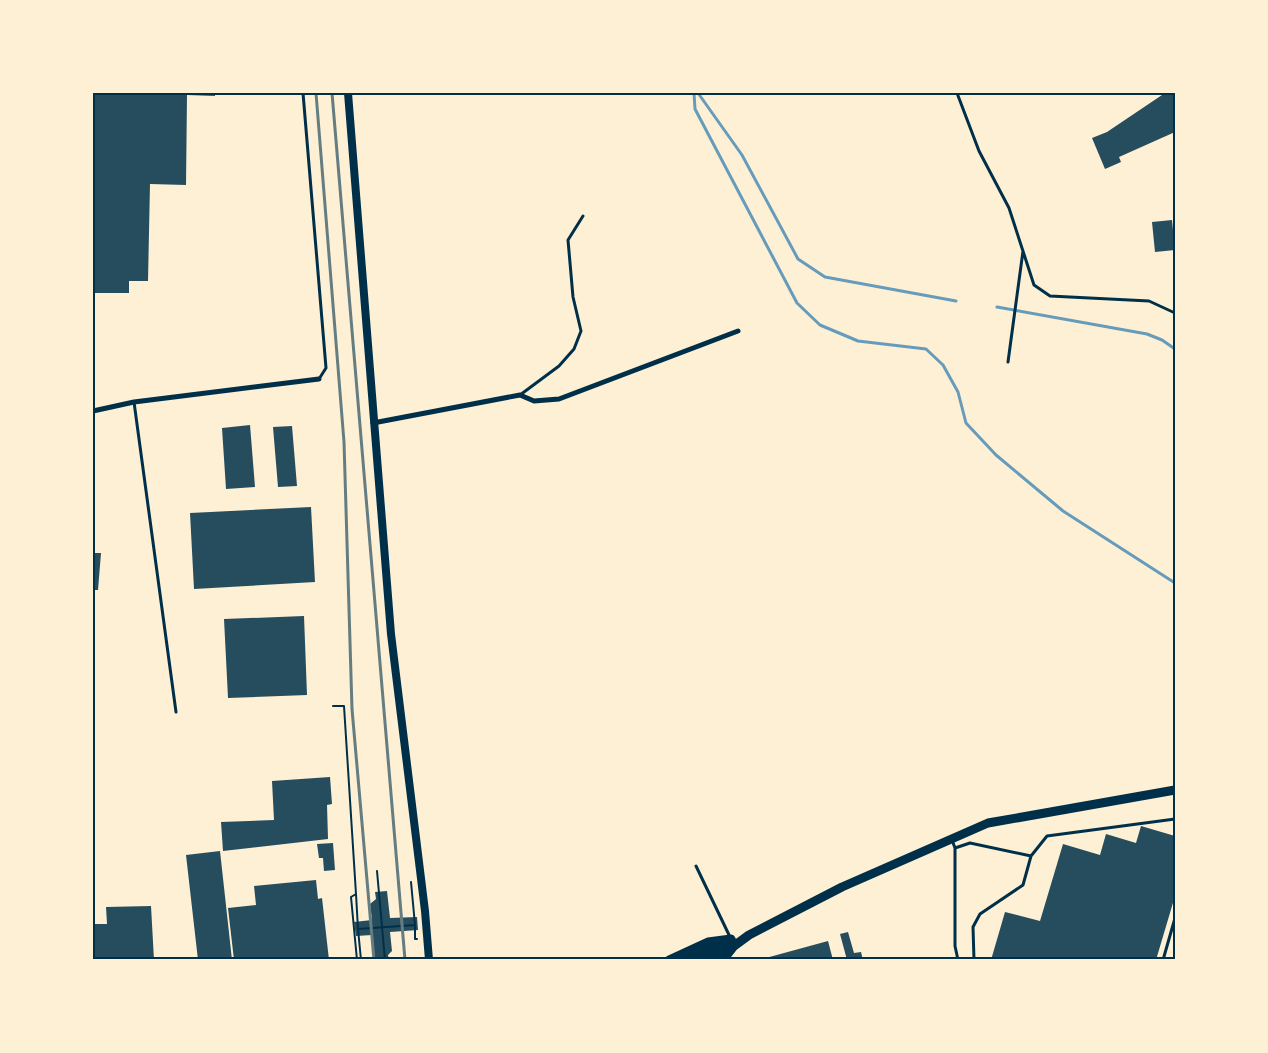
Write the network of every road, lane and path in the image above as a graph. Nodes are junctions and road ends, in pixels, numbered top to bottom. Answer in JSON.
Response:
{"nodes":[{"id":1,"x":303,"y":93,"type":"edge"},
{"id":2,"x":348,"y":93,"type":"edge"},
{"id":3,"x":957,"y":93,"type":"edge"},
{"id":4,"x":583,"y":216,"type":"dead end"},
{"id":5,"x":1023,"y":249,"type":"junction"},
{"id":6,"x":1175,"y":313,"type":"edge"},
{"id":7,"x":738,"y":331,"type":"dead end"},
{"id":8,"x":1008,"y":362,"type":"dead end"},
{"id":9,"x":319,"y":379,"type":"joint"},
{"id":10,"x":520,"y":395,"type":"junction"},
{"id":11,"x":134,"y":402,"type":"junction"},
{"id":12,"x":93,"y":411,"type":"edge"},
{"id":13,"x":374,"y":423,"type":"junction"},
{"id":14,"x":333,"y":706,"type":"dead end"},
{"id":15,"x":176,"y":712,"type":"dead end"},
{"id":16,"x":1175,"y":790,"type":"edge"},
{"id":17,"x":1175,"y":819,"type":"edge"},
{"id":18,"x":953,"y":843,"type":"junction"},
{"id":19,"x":1031,"y":856,"type":"junction"},
{"id":20,"x":696,"y":866,"type":"dead end"},
{"id":21,"x":377,"y":871,"type":"dead end"},
{"id":22,"x":412,"y":891,"type":"dead end"},
{"id":23,"x":356,"y":894,"type":"junction"},
{"id":24,"x":1175,"y":918,"type":"edge"},
{"id":25,"x":415,"y":925,"type":"junction"},
{"id":26,"x":382,"y":927,"type":"junction"},
{"id":27,"x":356,"y":929,"type":"junction"},
{"id":28,"x":415,"y":930,"type":"dead end"},
{"id":29,"x":733,"y":942,"type":"junction"},
{"id":30,"x":359,"y":960,"type":"edge"},
{"id":31,"x":385,"y":960,"type":"edge"},
{"id":32,"x":429,"y":960,"type":"edge"},
{"id":33,"x":669,"y":960,"type":"edge"},
{"id":34,"x":689,"y":960,"type":"edge"},
{"id":35,"x":707,"y":960,"type":"edge"},
{"id":36,"x":723,"y":960,"type":"edge"},
{"id":37,"x":958,"y":960,"type":"edge"},
{"id":38,"x":974,"y":960,"type":"edge"},
{"id":39,"x":1163,"y":960,"type":"edge"}],
"edges":[{"from":1,"to":9,"type":"lane"},
{"from":2,"to":13,"type":"main road"},
{"from":3,"to":5,"type":"lane"},
{"from":4,"to":10,"type":"lane"},
{"from":5,"to":6,"type":"lane"},
{"from":5,"to":8,"type":"lane"},
{"from":7,"to":10,"type":"street"},
{"from":9,"to":11,"type":"street"},
{"from":10,"to":13,"type":"street"},
{"from":11,"to":12,"type":"street"},
{"from":11,"to":15,"type":"lane"},
{"from":13,"to":32,"type":"main road"},
{"from":14,"to":23,"type":"path"},
{"from":16,"to":18,"type":"main road"},
{"from":17,"to":19,"type":"lane"},
{"from":18,"to":19,"type":"lane"},
{"from":18,"to":29,"type":"main road"},
{"from":18,"to":37,"type":"lane"},
{"from":19,"to":38,"type":"lane"},
{"from":20,"to":29,"type":"lane"},
{"from":21,"to":26,"type":"path"},
{"from":22,"to":25,"type":"path"},
{"from":23,"to":27,"type":"path"},
{"from":23,"to":27,"type":"path"},
{"from":24,"to":39,"type":"lane"},
{"from":25,"to":26,"type":"path"},
{"from":25,"to":28,"type":"path"},
{"from":26,"to":27,"type":"path"},
{"from":26,"to":31,"type":"path"},
{"from":27,"to":30,"type":"path"},
{"from":27,"to":30,"type":"path"},
{"from":29,"to":33,"type":"main road"},
{"from":29,"to":34,"type":"main road"},
{"from":29,"to":35,"type":"main road"},
{"from":29,"to":36,"type":"main road"}]}
